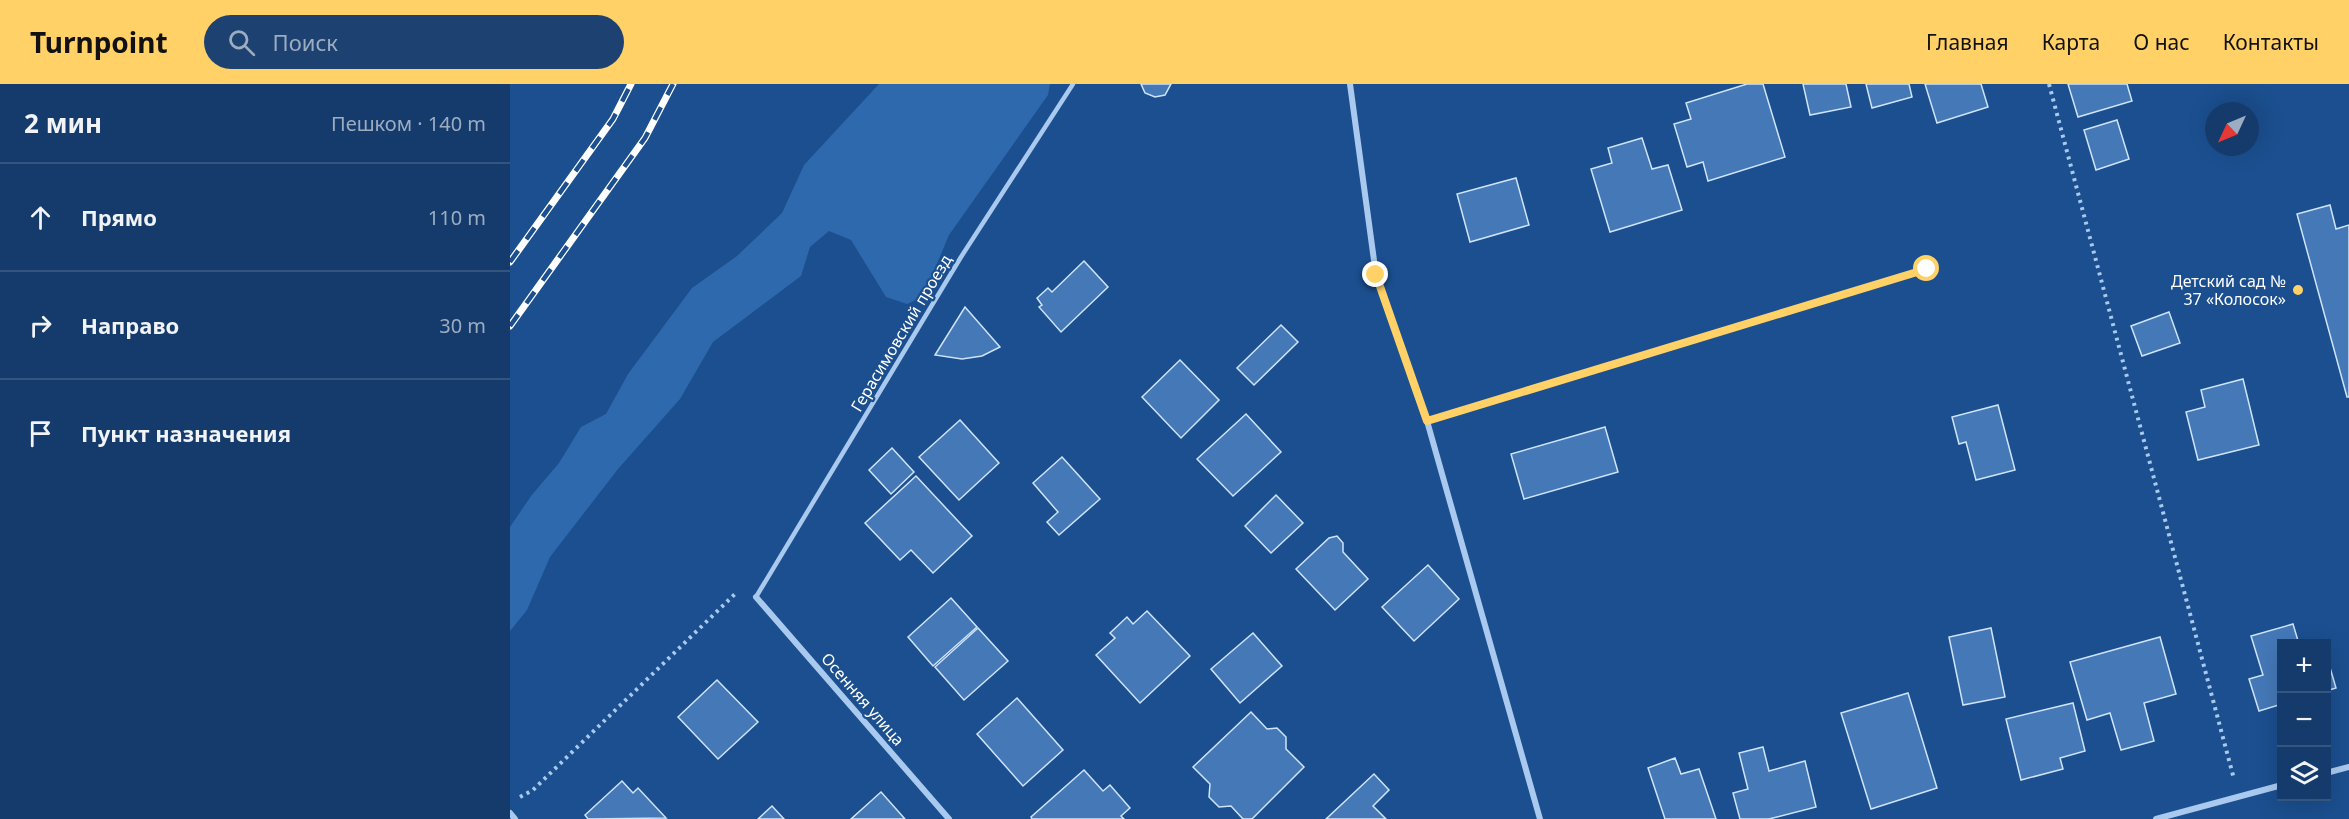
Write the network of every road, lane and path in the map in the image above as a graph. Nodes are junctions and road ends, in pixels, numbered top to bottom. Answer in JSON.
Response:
{"nodes":[{"id":1,"x":1073,"y":84,"type":"edge"},
{"id":2,"x":1350,"y":84,"type":"edge"},
{"id":3,"x":2049,"y":84,"type":"edge"},
{"id":4,"x":1927,"y":269,"type":"dead end"},
{"id":5,"x":1427,"y":421,"type":"junction"},
{"id":6,"x":756,"y":597,"type":"junction"},
{"id":7,"x":2349,"y":767,"type":"edge"},
{"id":8,"x":2331,"y":772,"type":"edge"},
{"id":9,"x":2277,"y":786,"type":"edge"},
{"id":10,"x":2239,"y":797,"type":"junction"},
{"id":11,"x":518,"y":798,"type":"dead end"},
{"id":12,"x":510,"y":813,"type":"edge"},
{"id":13,"x":515,"y":819,"type":"edge"},
{"id":14,"x":950,"y":819,"type":"edge"},
{"id":15,"x":1540,"y":819,"type":"edge"},
{"id":16,"x":2156,"y":819,"type":"edge"}],
"edges":[{"from":1,"to":6,"type":"lane","name":"Герасимовский проезд"},
{"from":2,"to":5,"type":"street"},
{"from":3,"to":10,"type":"path"},
{"from":4,"to":5,"type":"lane"},
{"from":5,"to":15,"type":"street"},
{"from":6,"to":11,"type":"path"},
{"from":6,"to":14,"type":"street","name":"Осенняя улица"},
{"from":7,"to":8,"type":"street"},
{"from":9,"to":10,"type":"street"},
{"from":10,"to":16,"type":"street"},
{"from":12,"to":13,"type":"street"}]}
